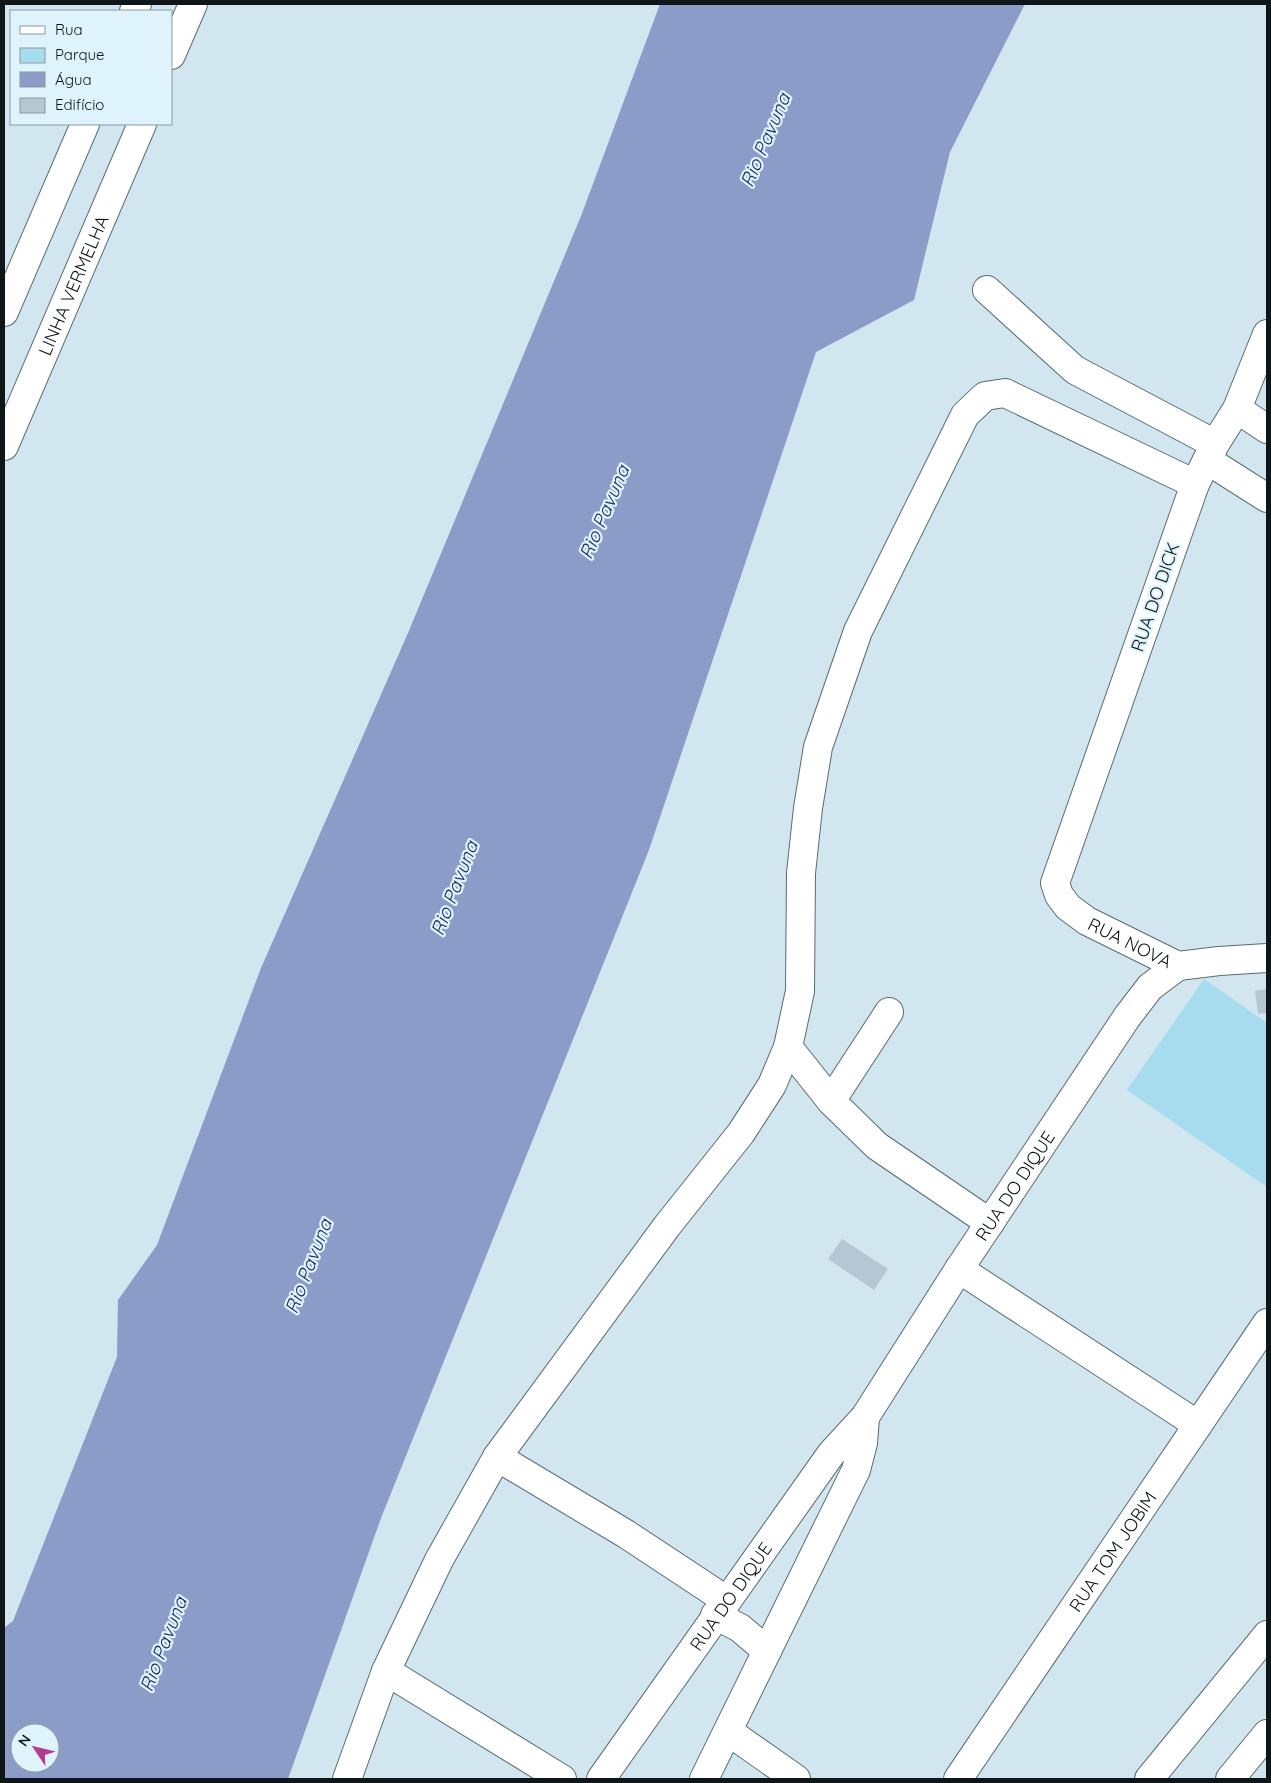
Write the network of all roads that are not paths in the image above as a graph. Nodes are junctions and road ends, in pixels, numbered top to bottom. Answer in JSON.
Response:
{"nodes":[{"id":1,"x":193,"y":4,"type":"edge"},
{"id":2,"x":172,"y":53,"type":"edge"},
{"id":3,"x":85,"y":125,"type":"edge"},
{"id":4,"x":142,"y":125,"type":"edge"},
{"id":5,"x":987,"y":290,"type":"dead end"},
{"id":6,"x":4,"y":312,"type":"edge"},
{"id":7,"x":1267,"y":334,"type":"edge"},
{"id":8,"x":1237,"y":409,"type":"junction"},
{"id":9,"x":1267,"y":428,"type":"edge"},
{"id":10,"x":4,"y":446,"type":"edge"},
{"id":11,"x":1211,"y":452,"type":"junction"},
{"id":12,"x":1195,"y":484,"type":"junction"},
{"id":13,"x":1267,"y":498,"type":"edge"},
{"id":14,"x":1060,"y":868,"type":"joint"},
{"id":15,"x":1267,"y":958,"type":"edge"},
{"id":16,"x":1178,"y":966,"type":"junction"},
{"id":17,"x":889,"y":1012,"type":"dead end"},
{"id":18,"x":788,"y":1047,"type":"junction"},
{"id":19,"x":831,"y":1101,"type":"junction"},
{"id":20,"x":990,"y":1223,"type":"junction"},
{"id":21,"x":959,"y":1269,"type":"junction"},
{"id":22,"x":1267,"y":1322,"type":"edge"},
{"id":23,"x":866,"y":1417,"type":"junction"},
{"id":24,"x":1198,"y":1425,"type":"junction"},
{"id":25,"x":497,"y":1457,"type":"junction"},
{"id":26,"x":721,"y":1608,"type":"junction"},
{"id":27,"x":1267,"y":1634,"type":"edge"},
{"id":28,"x":767,"y":1651,"type":"junction"},
{"id":29,"x":386,"y":1671,"type":"junction"},
{"id":30,"x":728,"y":1732,"type":"junction"},
{"id":31,"x":1267,"y":1734,"type":"edge"},
{"id":32,"x":347,"y":1779,"type":"edge"},
{"id":33,"x":562,"y":1779,"type":"edge"},
{"id":34,"x":601,"y":1779,"type":"edge"},
{"id":35,"x":704,"y":1779,"type":"edge"},
{"id":36,"x":796,"y":1779,"type":"edge"},
{"id":37,"x":958,"y":1779,"type":"edge"},
{"id":38,"x":1149,"y":1779,"type":"edge"},
{"id":39,"x":1230,"y":1779,"type":"edge"}],
"edges":[{"from":1,"to":2,"type":"main road"},
{"from":3,"to":6,"type":"main road"},
{"from":4,"to":10,"type":"main road","name":"LINHA VERMELHA"},
{"from":5,"to":11,"type":"main road"},
{"from":7,"to":8,"type":"main road","name":"RUA DO DICK"},
{"from":8,"to":9,"type":"main road"},
{"from":8,"to":11,"type":"main road","name":"RUA DO DICK"},
{"from":11,"to":12,"type":"main road","name":"RUA DO DICK"},
{"from":11,"to":13,"type":"main road"},
{"from":12,"to":14,"type":"main road","name":"RUA DO DICK"},
{"from":12,"to":18,"type":"main road"},
{"from":14,"to":16,"type":"main road","name":"RUA NOVA"},
{"from":15,"to":16,"type":"main road","name":"RUA NOVA"},
{"from":16,"to":20,"type":"main road","name":"RUA DO DIQUE"},
{"from":17,"to":19,"type":"main road"},
{"from":18,"to":19,"type":"main road"},
{"from":18,"to":25,"type":"main road"},
{"from":19,"to":20,"type":"main road"},
{"from":20,"to":21,"type":"main road","name":"RUA DO DIQUE"},
{"from":21,"to":23,"type":"main road","name":"RUA DO DIQUE"},
{"from":21,"to":24,"type":"main road"},
{"from":22,"to":24,"type":"main road","name":"RUA TOM JOBIM"},
{"from":23,"to":26,"type":"main road","name":"RUA DO DIQUE"},
{"from":23,"to":28,"type":"main road","name":"RUA DO DIQUE"},
{"from":24,"to":37,"type":"main road","name":"RUA TOM JOBIM"},
{"from":25,"to":26,"type":"main road"},
{"from":25,"to":29,"type":"main road"},
{"from":26,"to":28,"type":"main road"},
{"from":26,"to":34,"type":"main road","name":"RUA DO DIQUE"},
{"from":27,"to":38,"type":"main road"},
{"from":28,"to":30,"type":"main road","name":"RUA DO DIQUE"},
{"from":29,"to":32,"type":"main road"},
{"from":29,"to":33,"type":"main road"},
{"from":30,"to":35,"type":"main road","name":"RUA DO DIQUE"},
{"from":30,"to":36,"type":"main road"},
{"from":31,"to":39,"type":"main road"}]}
